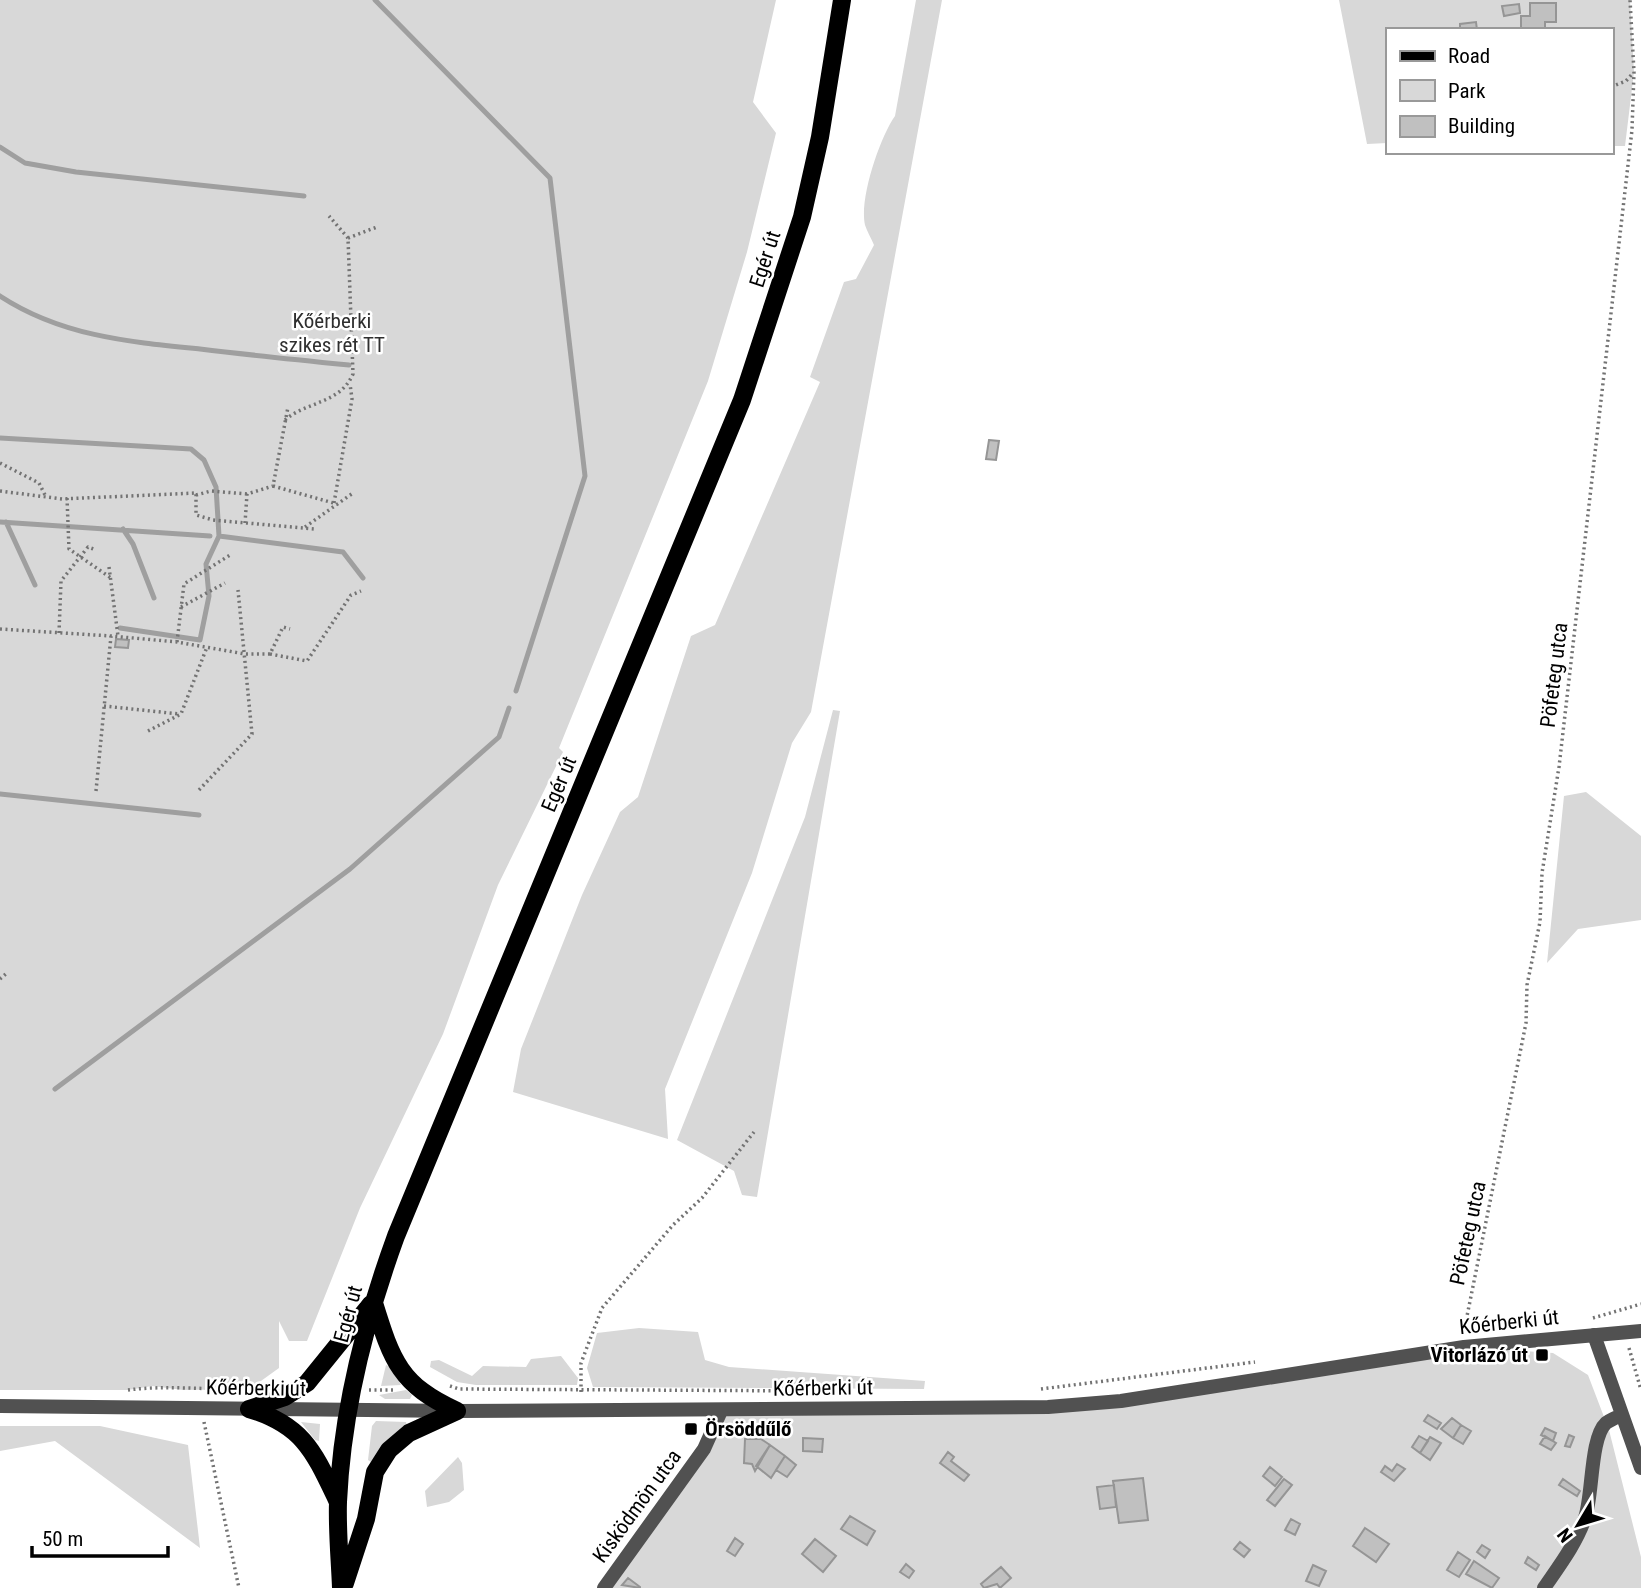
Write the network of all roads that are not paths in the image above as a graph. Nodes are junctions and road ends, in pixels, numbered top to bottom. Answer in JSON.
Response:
{"nodes":[{"id":1,"x":842,"y":0,"type":"edge"},
{"id":2,"x":373,"y":1301,"type":"junction"},
{"id":3,"x":1641,"y":1331,"type":"edge"},
{"id":4,"x":1594,"y":1335,"type":"junction"},
{"id":5,"x":0,"y":1406,"type":"edge"},
{"id":6,"x":249,"y":1409,"type":"junction"},
{"id":7,"x":350,"y":1409,"type":"junction"},
{"id":8,"x":722,"y":1410,"type":"junction"},
{"id":9,"x":457,"y":1411,"type":"junction"},
{"id":10,"x":1620,"y":1415,"type":"junction"},
{"id":11,"x":1641,"y":1468,"type":"edge"},
{"id":12,"x":338,"y":1502,"type":"junction"},
{"id":13,"x":342,"y":1588,"type":"edge"},
{"id":14,"x":604,"y":1588,"type":"edge"},
{"id":15,"x":1544,"y":1588,"type":"edge"}],
"edges":[{"from":1,"to":2,"type":"main road","name":"Egér út"},
{"from":2,"to":6,"type":"main road"},
{"from":2,"to":7,"type":"main road","name":"Egér út"},
{"from":2,"to":9,"type":"main road"},
{"from":3,"to":4,"type":"street","name":"Kőérberki út"},
{"from":4,"to":8,"type":"street","name":"Kőérberki út"},
{"from":4,"to":10,"type":"street"},
{"from":5,"to":6,"type":"street","name":"Kőérberki út"},
{"from":6,"to":7,"type":"street","name":"Kőérberki út"},
{"from":6,"to":12,"type":"main road"},
{"from":7,"to":9,"type":"street","name":"Kőérberki út"},
{"from":7,"to":12,"type":"main road","name":"Egér út"},
{"from":8,"to":9,"type":"street","name":"Kőérberki út"},
{"from":8,"to":14,"type":"street","name":"Kisködmön utca"},
{"from":9,"to":13,"type":"main road"},
{"from":10,"to":11,"type":"street"},
{"from":10,"to":15,"type":"street"},
{"from":12,"to":13,"type":"main road","name":"Egér út"}]}
